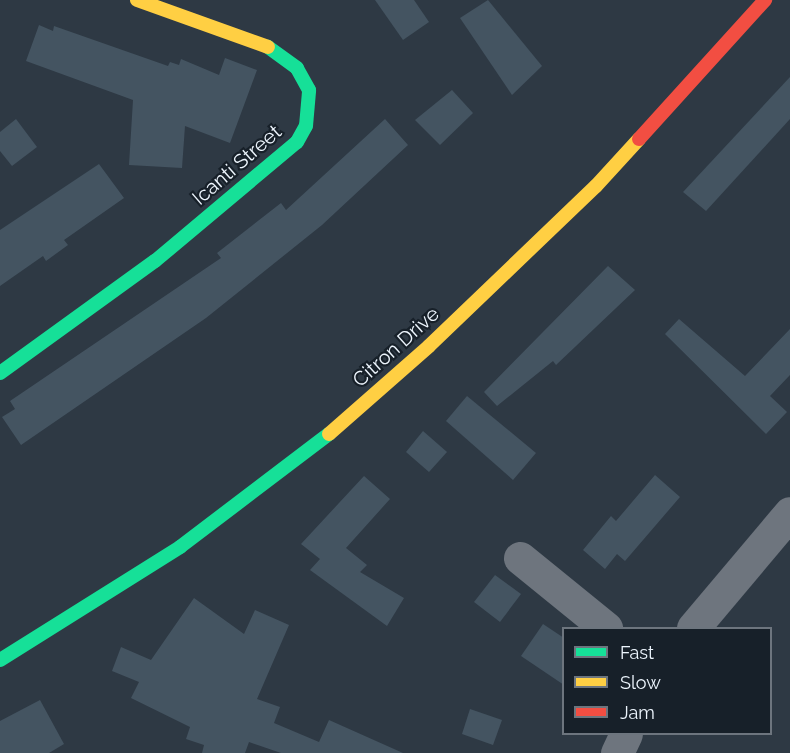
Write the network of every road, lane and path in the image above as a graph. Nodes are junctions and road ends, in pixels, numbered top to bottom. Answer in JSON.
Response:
{"nodes":[{"id":1,"x":136,"y":0,"type":"edge"},
{"id":2,"x":765,"y":0,"type":"edge"},
{"id":3,"x":0,"y":373,"type":"edge"},
{"id":4,"x":790,"y":513,"type":"edge"},
{"id":5,"x":520,"y":558,"type":"dead end"},
{"id":6,"x":605,"y":627,"type":"edge"},
{"id":7,"x":694,"y":627,"type":"edge"},
{"id":8,"x":0,"y":660,"type":"edge"},
{"id":9,"x":626,"y":735,"type":"edge"},
{"id":10,"x":617,"y":753,"type":"edge"}],
"edges":[{"from":1,"to":3,"type":"street","name":"Icanti Street"},
{"from":2,"to":8,"type":"street","name":"Citron Drive"},
{"from":4,"to":7,"type":"street"},
{"from":5,"to":6,"type":"street"},
{"from":9,"to":10,"type":"street"}]}
